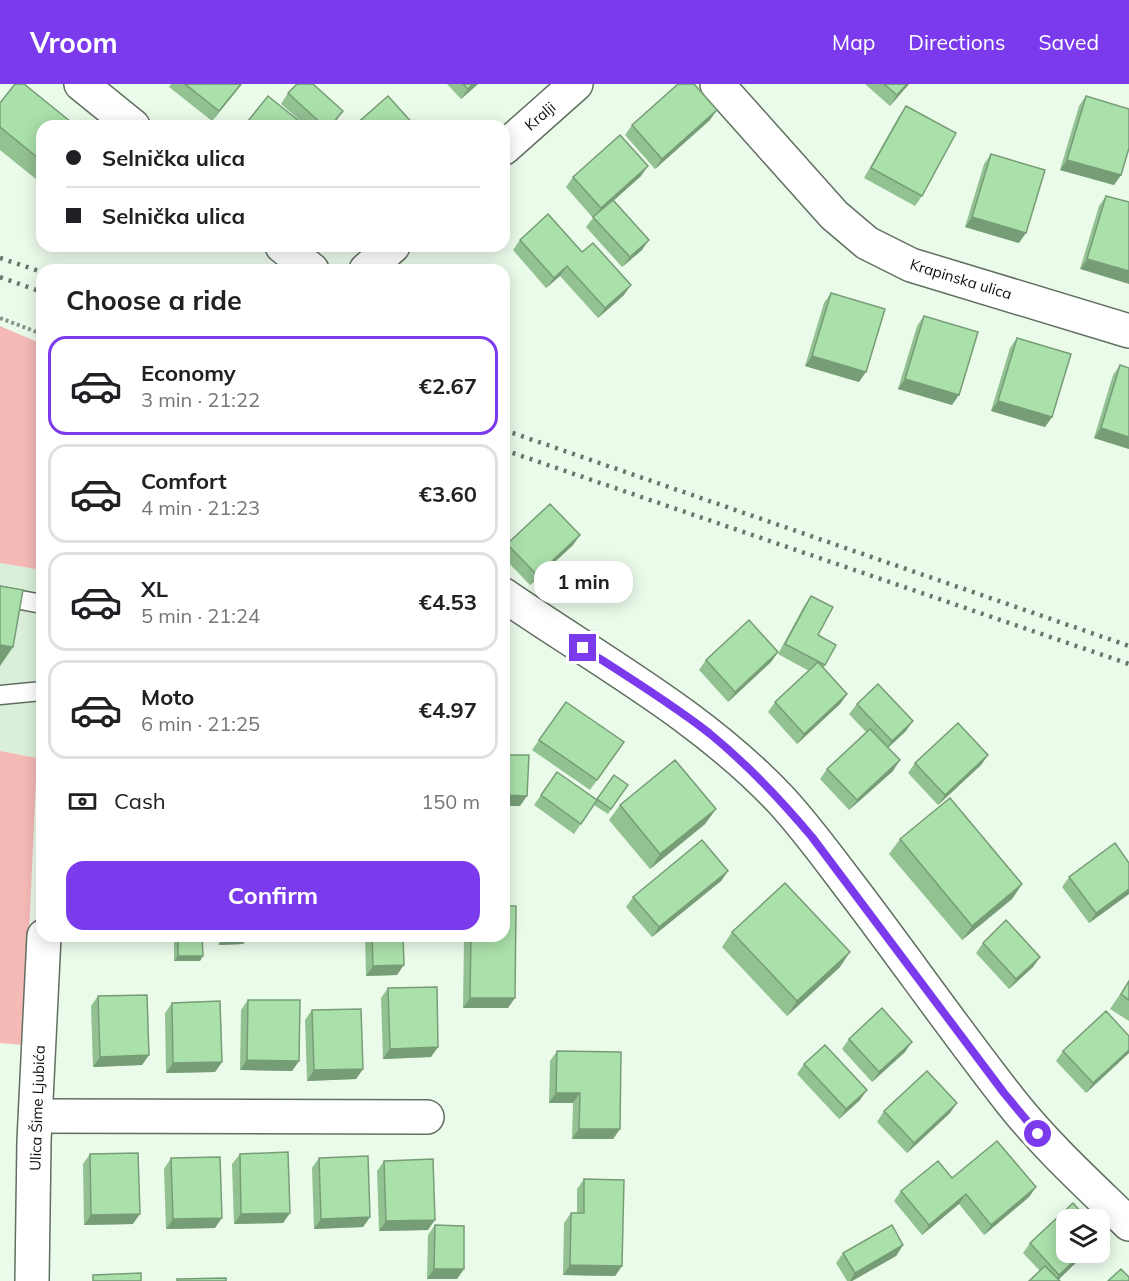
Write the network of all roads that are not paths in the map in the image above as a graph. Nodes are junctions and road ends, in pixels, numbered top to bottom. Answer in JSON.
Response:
{"nodes":[{"id":1,"x":81,"y":84,"type":"edge"},
{"id":2,"x":576,"y":84,"type":"edge"},
{"id":3,"x":717,"y":84,"type":"edge"},
{"id":4,"x":126,"y":120,"type":"edge"},
{"id":5,"x":510,"y":143,"type":"edge"},
{"id":6,"x":290,"y":252,"type":"edge"},
{"id":7,"x":386,"y":252,"type":"edge"},
{"id":8,"x":304,"y":264,"type":"edge"},
{"id":9,"x":373,"y":264,"type":"edge"},
{"id":10,"x":1129,"y":331,"type":"edge"},
{"id":11,"x":0,"y":596,"type":"edge"},
{"id":12,"x":510,"y":599,"type":"edge"},
{"id":13,"x":36,"y":603,"type":"edge"},
{"id":14,"x":36,"y":692,"type":"edge"},
{"id":15,"x":0,"y":695,"type":"edge"},
{"id":16,"x":44,"y":942,"type":"edge"},
{"id":17,"x":36,"y":1116,"type":"junction"},
{"id":18,"x":427,"y":1118,"type":"dead end"},
{"id":19,"x":1129,"y":1224,"type":"edge"},
{"id":20,"x":32,"y":1281,"type":"edge"}],
"edges":[{"from":1,"to":4,"type":"street"},
{"from":2,"to":5,"type":"street","name":"Kralji"},
{"from":3,"to":10,"type":"street","name":"Krapinska ulica"},
{"from":6,"to":8,"type":"street"},
{"from":7,"to":9,"type":"street"},
{"from":11,"to":13,"type":"lane"},
{"from":12,"to":19,"type":"street"},
{"from":14,"to":15,"type":"lane"},
{"from":16,"to":17,"type":"street","name":"Ulica Šime Ljubića"},
{"from":17,"to":18,"type":"street"},
{"from":17,"to":20,"type":"street","name":"Ulica Šime Ljubića"}]}
